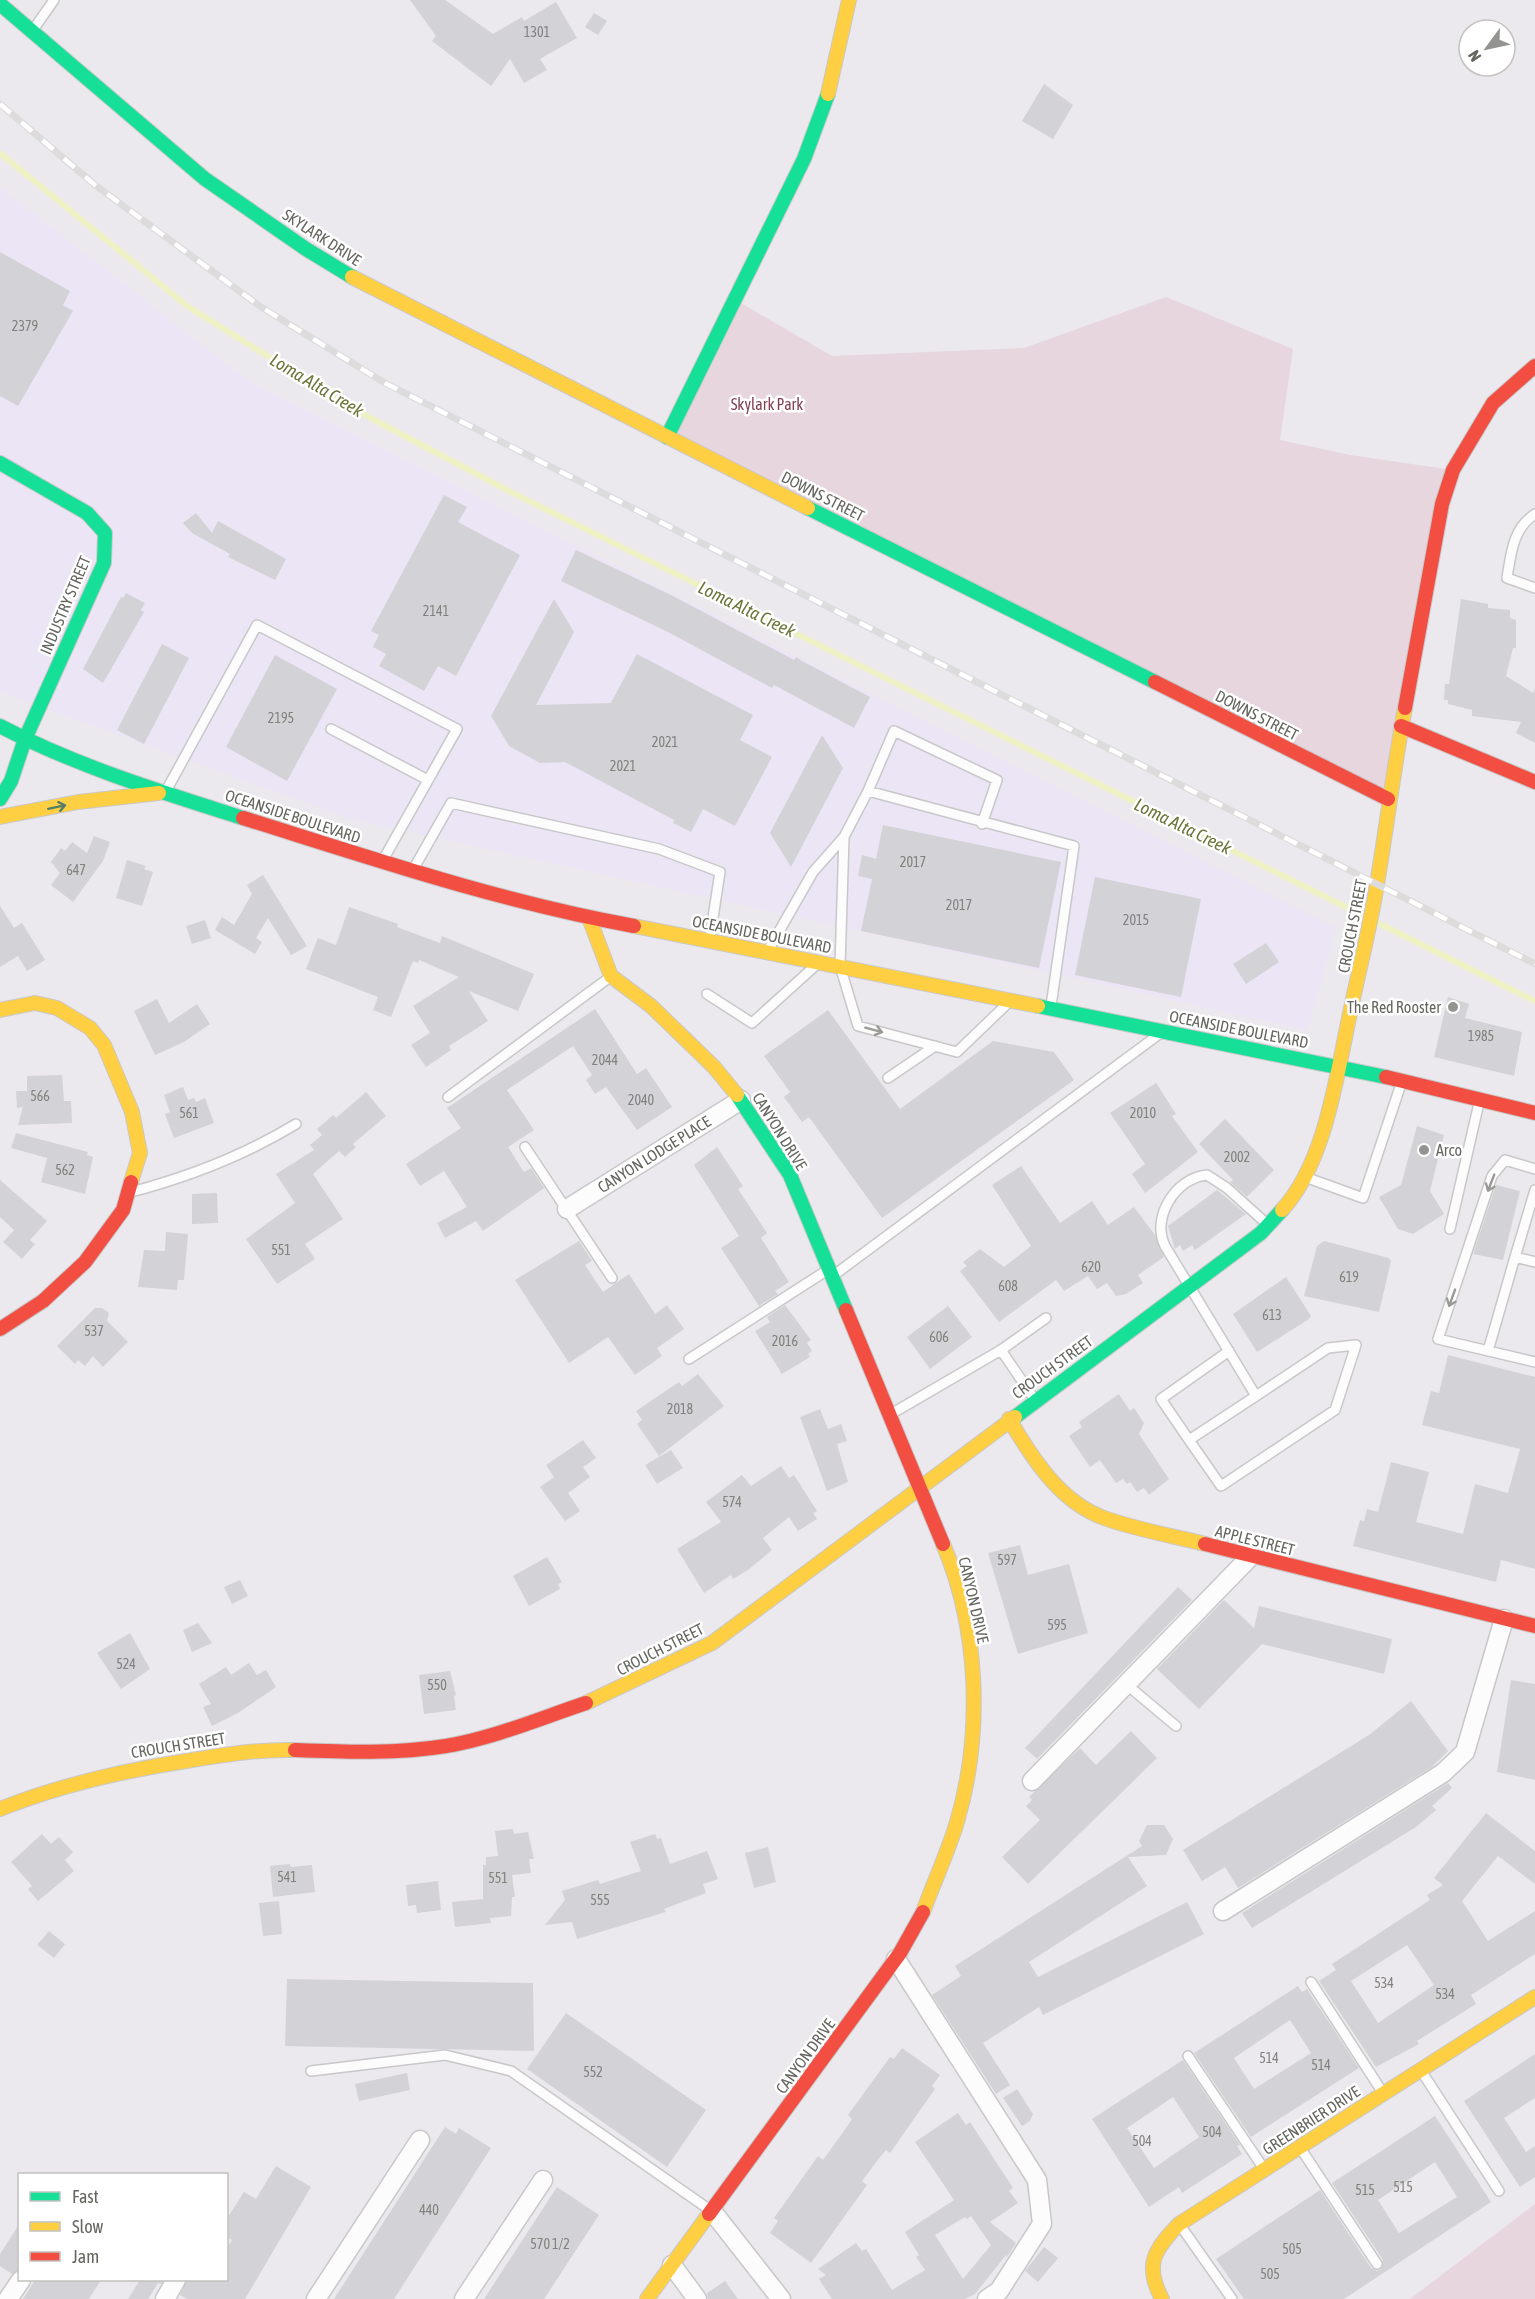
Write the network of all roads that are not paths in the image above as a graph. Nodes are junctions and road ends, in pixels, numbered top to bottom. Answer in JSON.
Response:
{"nodes":[{"id":1,"x":54,"y":0,"type":"edge"},
{"id":2,"x":849,"y":0,"type":"edge"},
{"id":3,"x":0,"y":4,"type":"edge"},
{"id":4,"x":32,"y":31,"type":"junction"},
{"id":5,"x":1535,"y":366,"type":"edge"},
{"id":6,"x":667,"y":437,"type":"junction"},
{"id":7,"x":0,"y":463,"type":"edge"},
{"id":8,"x":1535,"y":514,"type":"edge"},
{"id":9,"x":1535,"y":588,"type":"edge"},
{"id":10,"x":0,"y":726,"type":"edge"},
{"id":11,"x":1401,"y":726,"type":"junction"},
{"id":12,"x":331,"y":729,"type":"dead end"},
{"id":13,"x":25,"y":739,"type":"junction"},
{"id":14,"x":428,"y":780,"type":"junction"},
{"id":15,"x":1535,"y":782,"type":"edge"},
{"id":16,"x":868,"y":791,"type":"junction"},
{"id":17,"x":164,"y":793,"type":"junction"},
{"id":18,"x":0,"y":799,"type":"edge"},
{"id":19,"x":1388,"y":799,"type":"junction"},
{"id":20,"x":0,"y":817,"type":"edge"},
{"id":21,"x":982,"y":824,"type":"junction"},
{"id":22,"x":844,"y":837,"type":"junction"},
{"id":23,"x":382,"y":862,"type":"junction"},
{"id":24,"x":412,"y":871,"type":"junction"},
{"id":25,"x":589,"y":918,"type":"junction"},
{"id":26,"x":710,"y":939,"type":"junction"},
{"id":27,"x":767,"y":951,"type":"junction"},
{"id":28,"x":819,"y":963,"type":"junction"},
{"id":29,"x":840,"y":966,"type":"junction"},
{"id":30,"x":611,"y":976,"type":"junction"},
{"id":31,"x":707,"y":994,"type":"dead end"},
{"id":32,"x":1011,"y":1000,"type":"junction"},
{"id":33,"x":1050,"y":1008,"type":"junction"},
{"id":34,"x":0,"y":1010,"type":"edge"},
{"id":35,"x":1163,"y":1031,"type":"junction"},
{"id":36,"x":935,"y":1046,"type":"junction"},
{"id":37,"x":1339,"y":1066,"type":"junction"},
{"id":38,"x":888,"y":1078,"type":"dead end"},
{"id":39,"x":1402,"y":1082,"type":"junction"},
{"id":40,"x":448,"y":1097,"type":"dead end"},
{"id":41,"x":741,"y":1100,"type":"junction"},
{"id":42,"x":1479,"y":1100,"type":"junction"},
{"id":43,"x":1535,"y":1113,"type":"edge"},
{"id":44,"x":296,"y":1124,"type":"dead end"},
{"id":45,"x":525,"y":1147,"type":"dead end"},
{"id":46,"x":1535,"y":1169,"type":"edge"},
{"id":47,"x":1305,"y":1177,"type":"junction"},
{"id":48,"x":1535,"y":1190,"type":"edge"},
{"id":49,"x":128,"y":1193,"type":"junction"},
{"id":50,"x":567,"y":1209,"type":"junction"},
{"id":51,"x":1268,"y":1225,"type":"junction"},
{"id":52,"x":1450,"y":1229,"type":"dead end"},
{"id":53,"x":1515,"y":1257,"type":"junction"},
{"id":54,"x":1535,"y":1262,"type":"edge"},
{"id":55,"x":830,"y":1273,"type":"junction"},
{"id":56,"x":612,"y":1278,"type":"dead end"},
{"id":57,"x":1189,"y":1286,"type":"junction"},
{"id":58,"x":1046,"y":1318,"type":"dead end"},
{"id":59,"x":0,"y":1329,"type":"edge"},
{"id":60,"x":1001,"y":1350,"type":"junction"},
{"id":61,"x":1229,"y":1351,"type":"junction"},
{"id":62,"x":1488,"y":1351,"type":"junction"},
{"id":63,"x":689,"y":1359,"type":"dead end"},
{"id":64,"x":1535,"y":1362,"type":"edge"},
{"id":65,"x":1256,"y":1396,"type":"junction"},
{"id":66,"x":1035,"y":1400,"type":"junction"},
{"id":67,"x":889,"y":1415,"type":"junction"},
{"id":68,"x":1009,"y":1419,"type":"junction"},
{"id":69,"x":1189,"y":1440,"type":"junction"},
{"id":70,"x":918,"y":1488,"type":"junction"},
{"id":71,"x":1251,"y":1556,"type":"junction"},
{"id":72,"x":1504,"y":1619,"type":"junction"},
{"id":73,"x":1535,"y":1626,"type":"edge"},
{"id":74,"x":1126,"y":1684,"type":"junction"},
{"id":75,"x":1176,"y":1726,"type":"dead end"},
{"id":76,"x":1032,"y":1781,"type":"dead end"},
{"id":77,"x":0,"y":1809,"type":"edge"},
{"id":78,"x":1222,"y":1911,"type":"dead end"},
{"id":79,"x":896,"y":1959,"type":"junction"},
{"id":80,"x":1311,"y":1982,"type":"dead end"},
{"id":81,"x":1533,"y":2002,"type":"edge"},
{"id":82,"x":1188,"y":2056,"type":"dead end"},
{"id":83,"x":1421,"y":2070,"type":"junction"},
{"id":84,"x":311,"y":2072,"type":"dead end"},
{"id":85,"x":1383,"y":2093,"type":"junction"},
{"id":86,"x":420,"y":2140,"type":"dead end"},
{"id":87,"x":1300,"y":2147,"type":"junction"},
{"id":88,"x":1264,"y":2169,"type":"junction"},
{"id":89,"x":543,"y":2180,"type":"dead end"},
{"id":90,"x":1499,"y":2191,"type":"dead end"},
{"id":91,"x":712,"y":2211,"type":"junction"},
{"id":92,"x":1179,"y":2224,"type":"junction"},
{"id":93,"x":1377,"y":2264,"type":"dead end"},
{"id":94,"x":672,"y":2265,"type":"junction"},
{"id":95,"x":20,"y":2281,"type":"edge"},
{"id":96,"x":175,"y":2281,"type":"edge"},
{"id":97,"x":1153,"y":2296,"type":"edge"},
{"id":98,"x":8,"y":2299,"type":"edge"},
{"id":99,"x":165,"y":2299,"type":"edge"},
{"id":100,"x":316,"y":2299,"type":"edge"},
{"id":101,"x":464,"y":2299,"type":"edge"},
{"id":102,"x":647,"y":2299,"type":"edge"},
{"id":103,"x":697,"y":2299,"type":"edge"},
{"id":104,"x":781,"y":2299,"type":"edge"},
{"id":105,"x":987,"y":2299,"type":"edge"},
{"id":106,"x":1232,"y":2299,"type":"edge"}],
"edges":[{"from":1,"to":4,"type":"lane"},
{"from":2,"to":6,"type":"main road"},
{"from":3,"to":4,"type":"main road","name":"SKYLARK DRIVE"},
{"from":4,"to":6,"type":"main road","name":"SKYLARK DRIVE"},
{"from":5,"to":11,"type":"main road","name":"CROUCH STREET"},
{"from":6,"to":19,"type":"main road","name":"DOWNS STREET"},
{"from":7,"to":13,"type":"main road","name":"INDUSTRY STREET"},
{"from":8,"to":9,"type":"lane"},
{"from":10,"to":13,"type":"main road","name":"OCEANSIDE BOULEVARD"},
{"from":11,"to":15,"type":"main road"},
{"from":11,"to":19,"type":"main road","name":"CROUCH STREET"},
{"from":12,"to":14,"type":"lane"},
{"from":13,"to":17,"type":"main road","name":"OCEANSIDE BOULEVARD"},
{"from":13,"to":18,"type":"main road","name":"INDUSTRY STREET"},
{"from":14,"to":17,"type":"lane"},
{"from":14,"to":23,"type":"lane"},
{"from":16,"to":21,"type":"lane"},
{"from":16,"to":21,"type":"lane"},
{"from":16,"to":22,"type":"lane"},
{"from":20,"to":17,"type":"main road","one_way":true},
{"from":17,"to":23,"type":"main road","name":"OCEANSIDE BOULEVARD"},
{"from":19,"to":37,"type":"main road","name":"CROUCH STREET"},
{"from":21,"to":33,"type":"lane"},
{"from":22,"to":27,"type":"lane"},
{"from":22,"to":29,"type":"lane"},
{"from":23,"to":24,"type":"main road","name":"OCEANSIDE BOULEVARD"},
{"from":24,"to":25,"type":"main road","name":"OCEANSIDE BOULEVARD"},
{"from":24,"to":26,"type":"lane"},
{"from":25,"to":26,"type":"main road","name":"OCEANSIDE BOULEVARD"},
{"from":25,"to":30,"type":"main road"},
{"from":26,"to":27,"type":"main road","name":"OCEANSIDE BOULEVARD"},
{"from":27,"to":28,"type":"main road","name":"OCEANSIDE BOULEVARD"},
{"from":28,"to":29,"type":"main road","name":"OCEANSIDE BOULEVARD"},
{"from":28,"to":31,"type":"lane"},
{"from":29,"to":32,"type":"main road","name":"OCEANSIDE BOULEVARD"},
{"from":29,"to":36,"type":"lane","one_way":true},
{"from":30,"to":40,"type":"lane"},
{"from":30,"to":41,"type":"main road","name":"CANYON DRIVE"},
{"from":32,"to":33,"type":"main road","name":"OCEANSIDE BOULEVARD"},
{"from":32,"to":36,"type":"lane"},
{"from":33,"to":35,"type":"main road","name":"OCEANSIDE BOULEVARD"},
{"from":34,"to":49,"type":"main road"},
{"from":35,"to":37,"type":"main road","name":"OCEANSIDE BOULEVARD"},
{"from":35,"to":55,"type":"lane"},
{"from":36,"to":38,"type":"lane"},
{"from":37,"to":39,"type":"main road","name":"OCEANSIDE BOULEVARD"},
{"from":37,"to":47,"type":"main road","name":"CROUCH STREET"},
{"from":39,"to":42,"type":"main road","name":"OCEANSIDE BOULEVARD"},
{"from":39,"to":47,"type":"lane"},
{"from":41,"to":50,"type":"street","name":"CANYON LODGE PLACE"},
{"from":41,"to":55,"type":"main road","name":"CANYON DRIVE"},
{"from":42,"to":43,"type":"main road","name":"OCEANSIDE BOULEVARD"},
{"from":42,"to":52,"type":"lane"},
{"from":44,"to":49,"type":"lane"},
{"from":45,"to":50,"type":"lane"},
{"from":46,"to":62,"type":"lane","one_way":true},
{"from":47,"to":51,"type":"main road","name":"CROUCH STREET"},
{"from":48,"to":53,"type":"lane"},
{"from":49,"to":59,"type":"main road"},
{"from":50,"to":56,"type":"lane"},
{"from":51,"to":57,"type":"main road","name":"CROUCH STREET"},
{"from":51,"to":57,"type":"lane"},
{"from":53,"to":54,"type":"lane"},
{"from":53,"to":62,"type":"lane"},
{"from":55,"to":63,"type":"lane"},
{"from":55,"to":67,"type":"main road","name":"CANYON DRIVE"},
{"from":57,"to":61,"type":"lane"},
{"from":57,"to":66,"type":"main road","name":"CROUCH STREET"},
{"from":58,"to":60,"type":"lane"},
{"from":60,"to":66,"type":"lane"},
{"from":60,"to":67,"type":"lane"},
{"from":61,"to":65,"type":"lane"},
{"from":61,"to":69,"type":"lane"},
{"from":62,"to":64,"type":"lane"},
{"from":65,"to":69,"type":"lane"},
{"from":65,"to":69,"type":"lane"},
{"from":66,"to":68,"type":"main road","name":"CROUCH STREET"},
{"from":67,"to":70,"type":"main road","name":"CANYON DRIVE"},
{"from":68,"to":70,"type":"main road","name":"CROUCH STREET"},
{"from":68,"to":71,"type":"main road","name":"APPLE STREET"},
{"from":70,"to":77,"type":"main road","name":"CROUCH STREET"},
{"from":70,"to":79,"type":"main road","name":"CANYON DRIVE"},
{"from":71,"to":72,"type":"main road","name":"APPLE STREET"},
{"from":71,"to":74,"type":"street"},
{"from":72,"to":73,"type":"main road","name":"APPLE STREET"},
{"from":72,"to":78,"type":"street"},
{"from":74,"to":75,"type":"lane"},
{"from":74,"to":76,"type":"street"},
{"from":79,"to":91,"type":"main road","name":"CANYON DRIVE"},
{"from":79,"to":105,"type":"street"},
{"from":80,"to":85,"type":"lane"},
{"from":81,"to":83,"type":"main road","name":"GREENBRIER DRIVE"},
{"from":82,"to":88,"type":"lane"},
{"from":83,"to":85,"type":"main road","name":"GREENBRIER DRIVE"},
{"from":83,"to":90,"type":"lane"},
{"from":84,"to":91,"type":"lane"},
{"from":85,"to":87,"type":"main road","name":"GREENBRIER DRIVE"},
{"from":86,"to":100,"type":"street"},
{"from":87,"to":88,"type":"main road","name":"GREENBRIER DRIVE"},
{"from":87,"to":93,"type":"lane"},
{"from":88,"to":92,"type":"main road","name":"GREENBRIER DRIVE"},
{"from":89,"to":101,"type":"street"},
{"from":91,"to":94,"type":"main road","name":"CANYON DRIVE"},
{"from":91,"to":104,"type":"street"},
{"from":92,"to":97,"type":"main road","name":"GREENBRIER DRIVE"},
{"from":92,"to":106,"type":"lane"},
{"from":94,"to":102,"type":"main road","name":"CANYON DRIVE"},
{"from":94,"to":103,"type":"street"},
{"from":95,"to":98,"type":"street"},
{"from":96,"to":99,"type":"street"}]}
